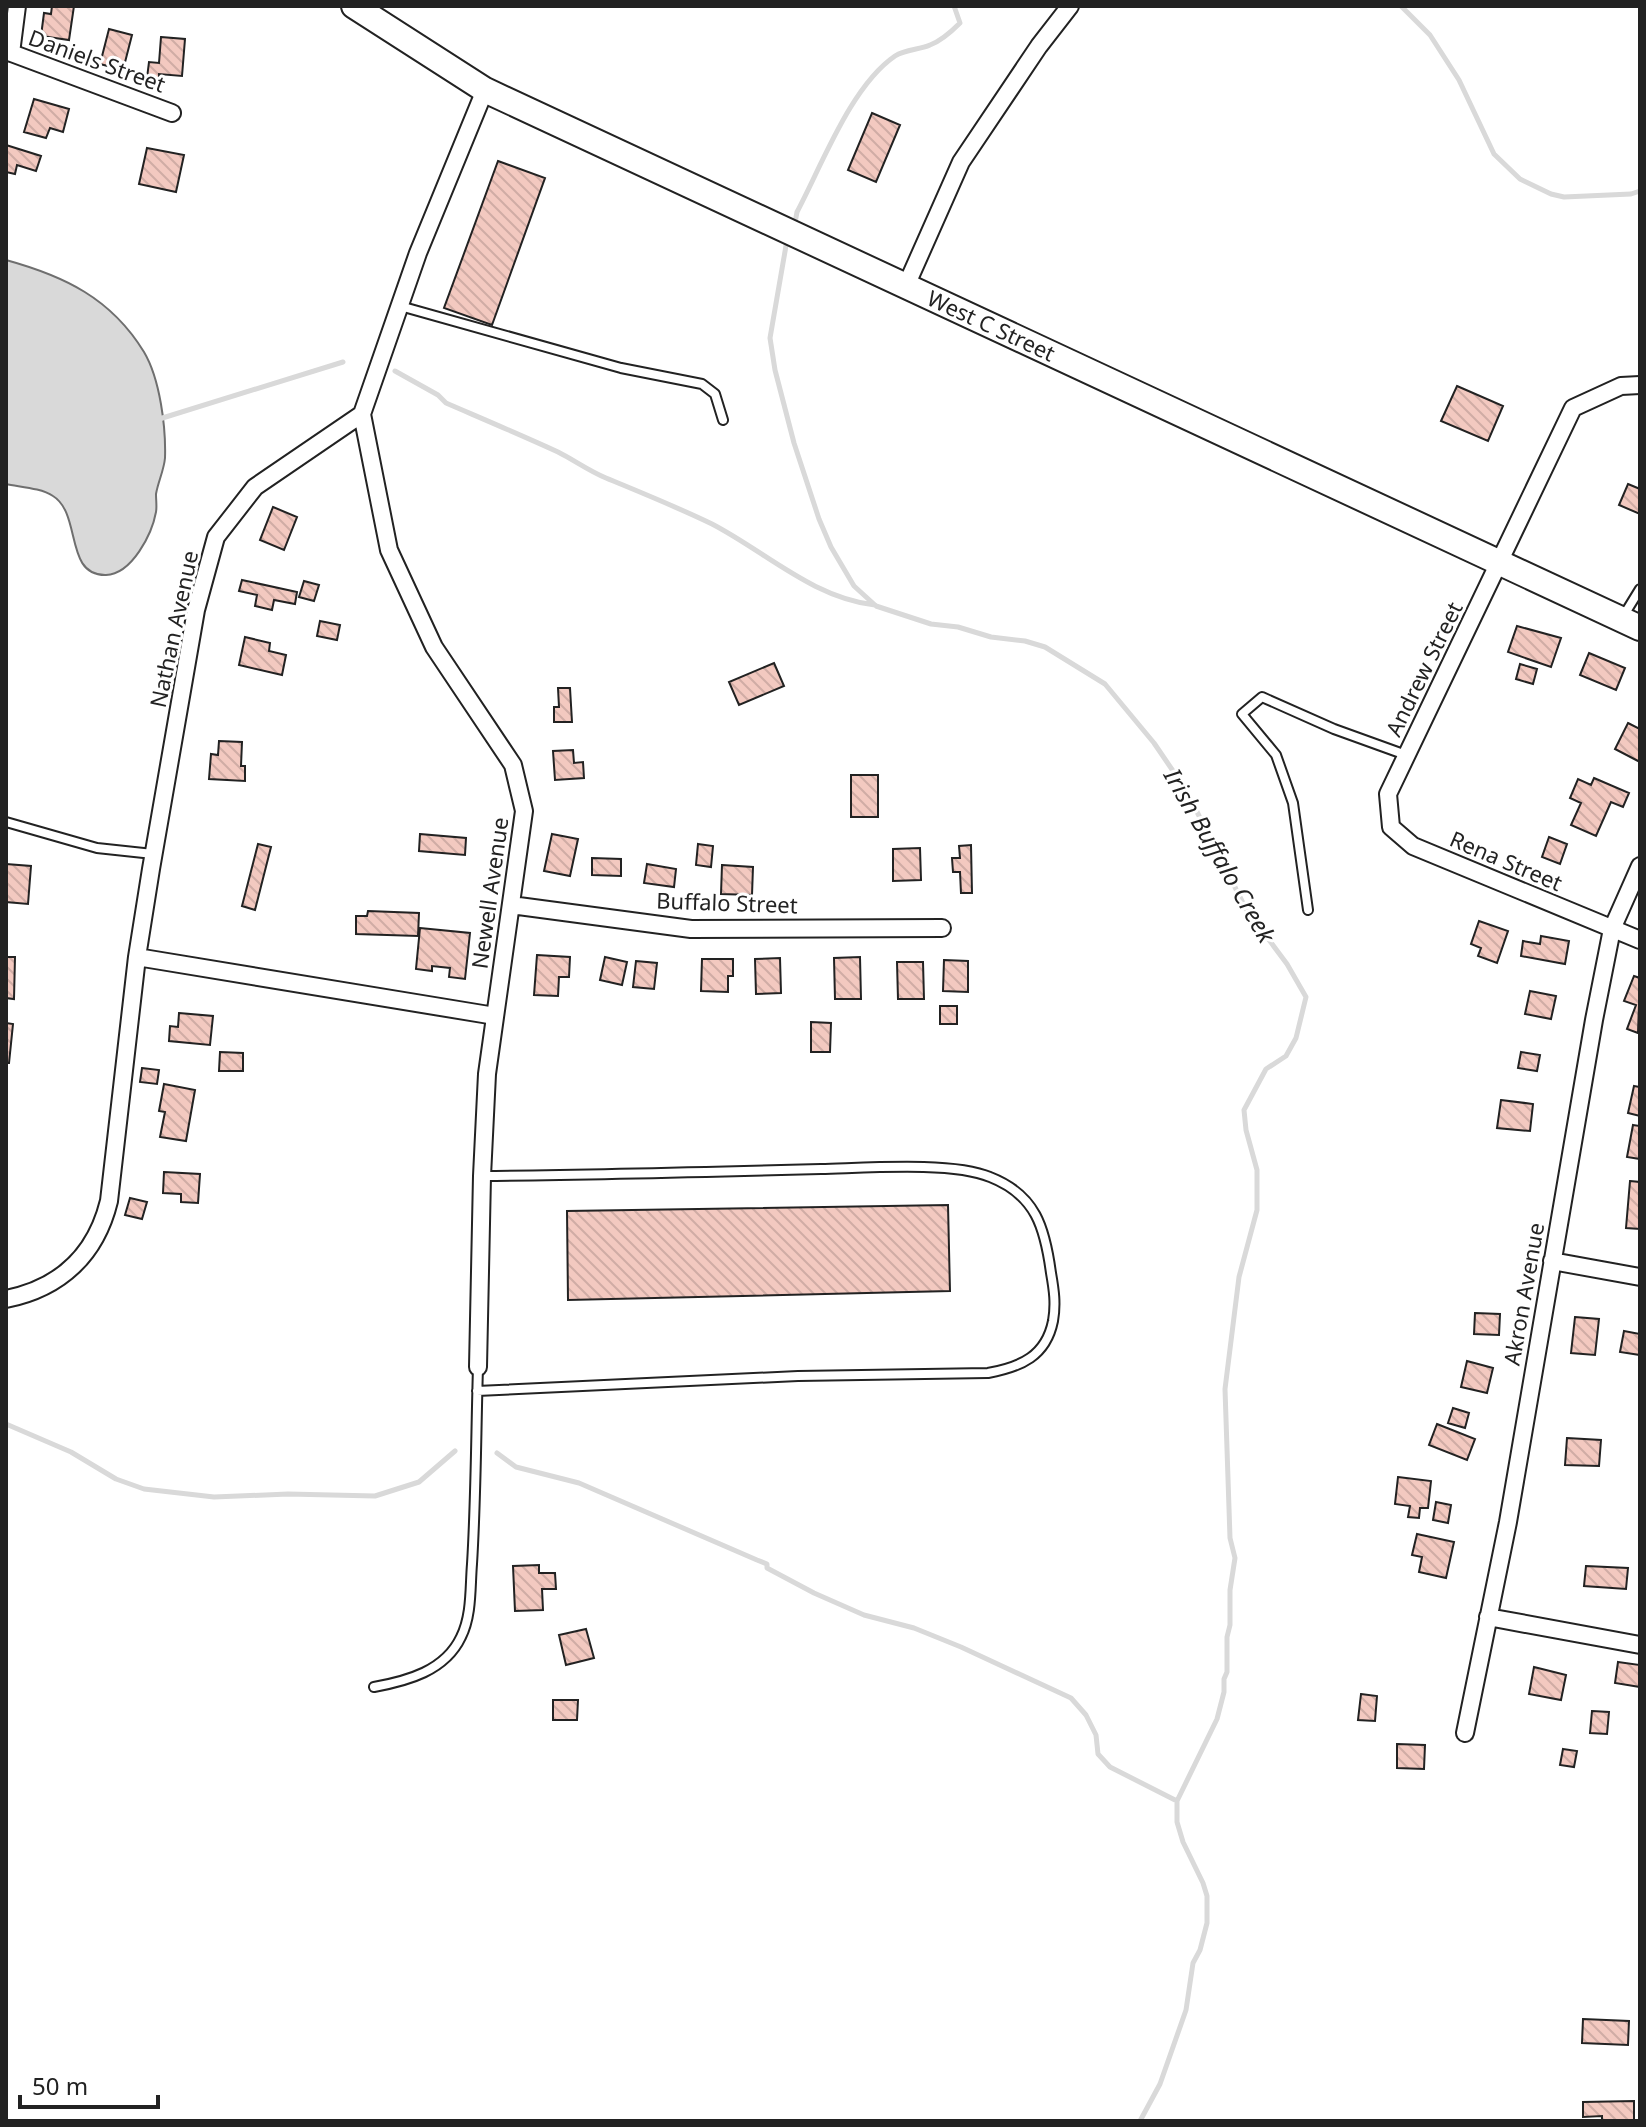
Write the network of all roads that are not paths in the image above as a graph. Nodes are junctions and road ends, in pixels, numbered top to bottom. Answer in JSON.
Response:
{"nodes":[{"id":1,"x":17,"y":6,"type":"edge"},
{"id":2,"x":354,"y":6,"type":"edge"},
{"id":3,"x":1070,"y":6,"type":"edge"},
{"id":4,"x":9,"y":52,"type":"edge"},
{"id":5,"x":485,"y":90,"type":"junction"},
{"id":6,"x":172,"y":113,"type":"dead end"},
{"id":7,"x":906,"y":286,"type":"junction"},
{"id":8,"x":399,"y":306,"type":"junction"},
{"id":9,"x":1640,"y":385,"type":"edge"},
{"id":10,"x":362,"y":414,"type":"junction"},
{"id":11,"x":723,"y":420,"type":"dead end"},
{"id":12,"x":1500,"y":564,"type":"junction"},
{"id":13,"x":1640,"y":589,"type":"edge"},
{"id":14,"x":1631,"y":624,"type":"edge"},
{"id":15,"x":1407,"y":755,"type":"junction"},
{"id":16,"x":1388,"y":794,"type":"joint"},
{"id":17,"x":6,"y":822,"type":"edge"},
{"id":18,"x":153,"y":854,"type":"junction"},
{"id":19,"x":1640,"y":866,"type":"edge"},
{"id":20,"x":511,"y":905,"type":"junction"},
{"id":21,"x":1308,"y":910,"type":"dead end"},
{"id":22,"x":942,"y":928,"type":"dead end"},
{"id":23,"x":1612,"y":929,"type":"junction"},
{"id":24,"x":1640,"y":940,"type":"edge"},
{"id":25,"x":137,"y":957,"type":"junction"},
{"id":26,"x":495,"y":1016,"type":"junction"},
{"id":27,"x":482,"y":1176,"type":"junction"},
{"id":28,"x":1552,"y":1261,"type":"junction"},
{"id":29,"x":1640,"y":1277,"type":"edge"},
{"id":30,"x":6,"y":1299,"type":"edge"},
{"id":31,"x":478,"y":1367,"type":"joint"},
{"id":32,"x":477,"y":1391,"type":"junction"},
{"id":33,"x":1488,"y":1617,"type":"junction"},
{"id":34,"x":1640,"y":1645,"type":"edge"},
{"id":35,"x":374,"y":1687,"type":"dead end"},
{"id":36,"x":1465,"y":1733,"type":"dead end"}],
"edges":[{"from":1,"to":4,"type":"street"},
{"from":2,"to":5,"type":"main road","name":"West C Street"},
{"from":3,"to":7,"type":"street"},
{"from":4,"to":6,"type":"street","name":"Daniels Street"},
{"from":5,"to":7,"type":"main road","name":"West C Street"},
{"from":5,"to":8,"type":"street"},
{"from":7,"to":12,"type":"main road","name":"West C Street"},
{"from":8,"to":10,"type":"street"},
{"from":8,"to":11,"type":"lane"},
{"from":9,"to":12,"type":"street","name":"Andrew Street"},
{"from":10,"to":18,"type":"street","name":"Nathan Avenue"},
{"from":10,"to":20,"type":"street","name":"Newell Avenue"},
{"from":12,"to":14,"type":"main road","name":"West C Street"},
{"from":12,"to":15,"type":"street","name":"Andrew Street"},
{"from":13,"to":14,"type":"lane"},
{"from":15,"to":16,"type":"street","name":"Andrew Street"},
{"from":15,"to":21,"type":"lane"},
{"from":16,"to":23,"type":"street","name":"Rena Street"},
{"from":17,"to":18,"type":"lane"},
{"from":18,"to":25,"type":"street","name":"Nathan Avenue"},
{"from":19,"to":23,"type":"street","name":"Akron Avenue"},
{"from":20,"to":22,"type":"street","name":"Buffalo Street"},
{"from":20,"to":26,"type":"street","name":"Newell Avenue"},
{"from":23,"to":24,"type":"street","name":"Rena Street"},
{"from":23,"to":28,"type":"street","name":"Akron Avenue"},
{"from":25,"to":26,"type":"street"},
{"from":25,"to":30,"type":"street","name":"Nathan Avenue"},
{"from":26,"to":27,"type":"street","name":"Newell Avenue"},
{"from":27,"to":31,"type":"street","name":"Newell Avenue"},
{"from":27,"to":32,"type":"lane"},
{"from":28,"to":29,"type":"street"},
{"from":28,"to":33,"type":"street","name":"Akron Avenue"},
{"from":31,"to":32,"type":"lane"},
{"from":32,"to":35,"type":"lane"},
{"from":33,"to":34,"type":"street"},
{"from":33,"to":36,"type":"street","name":"Akron Avenue"}]}
